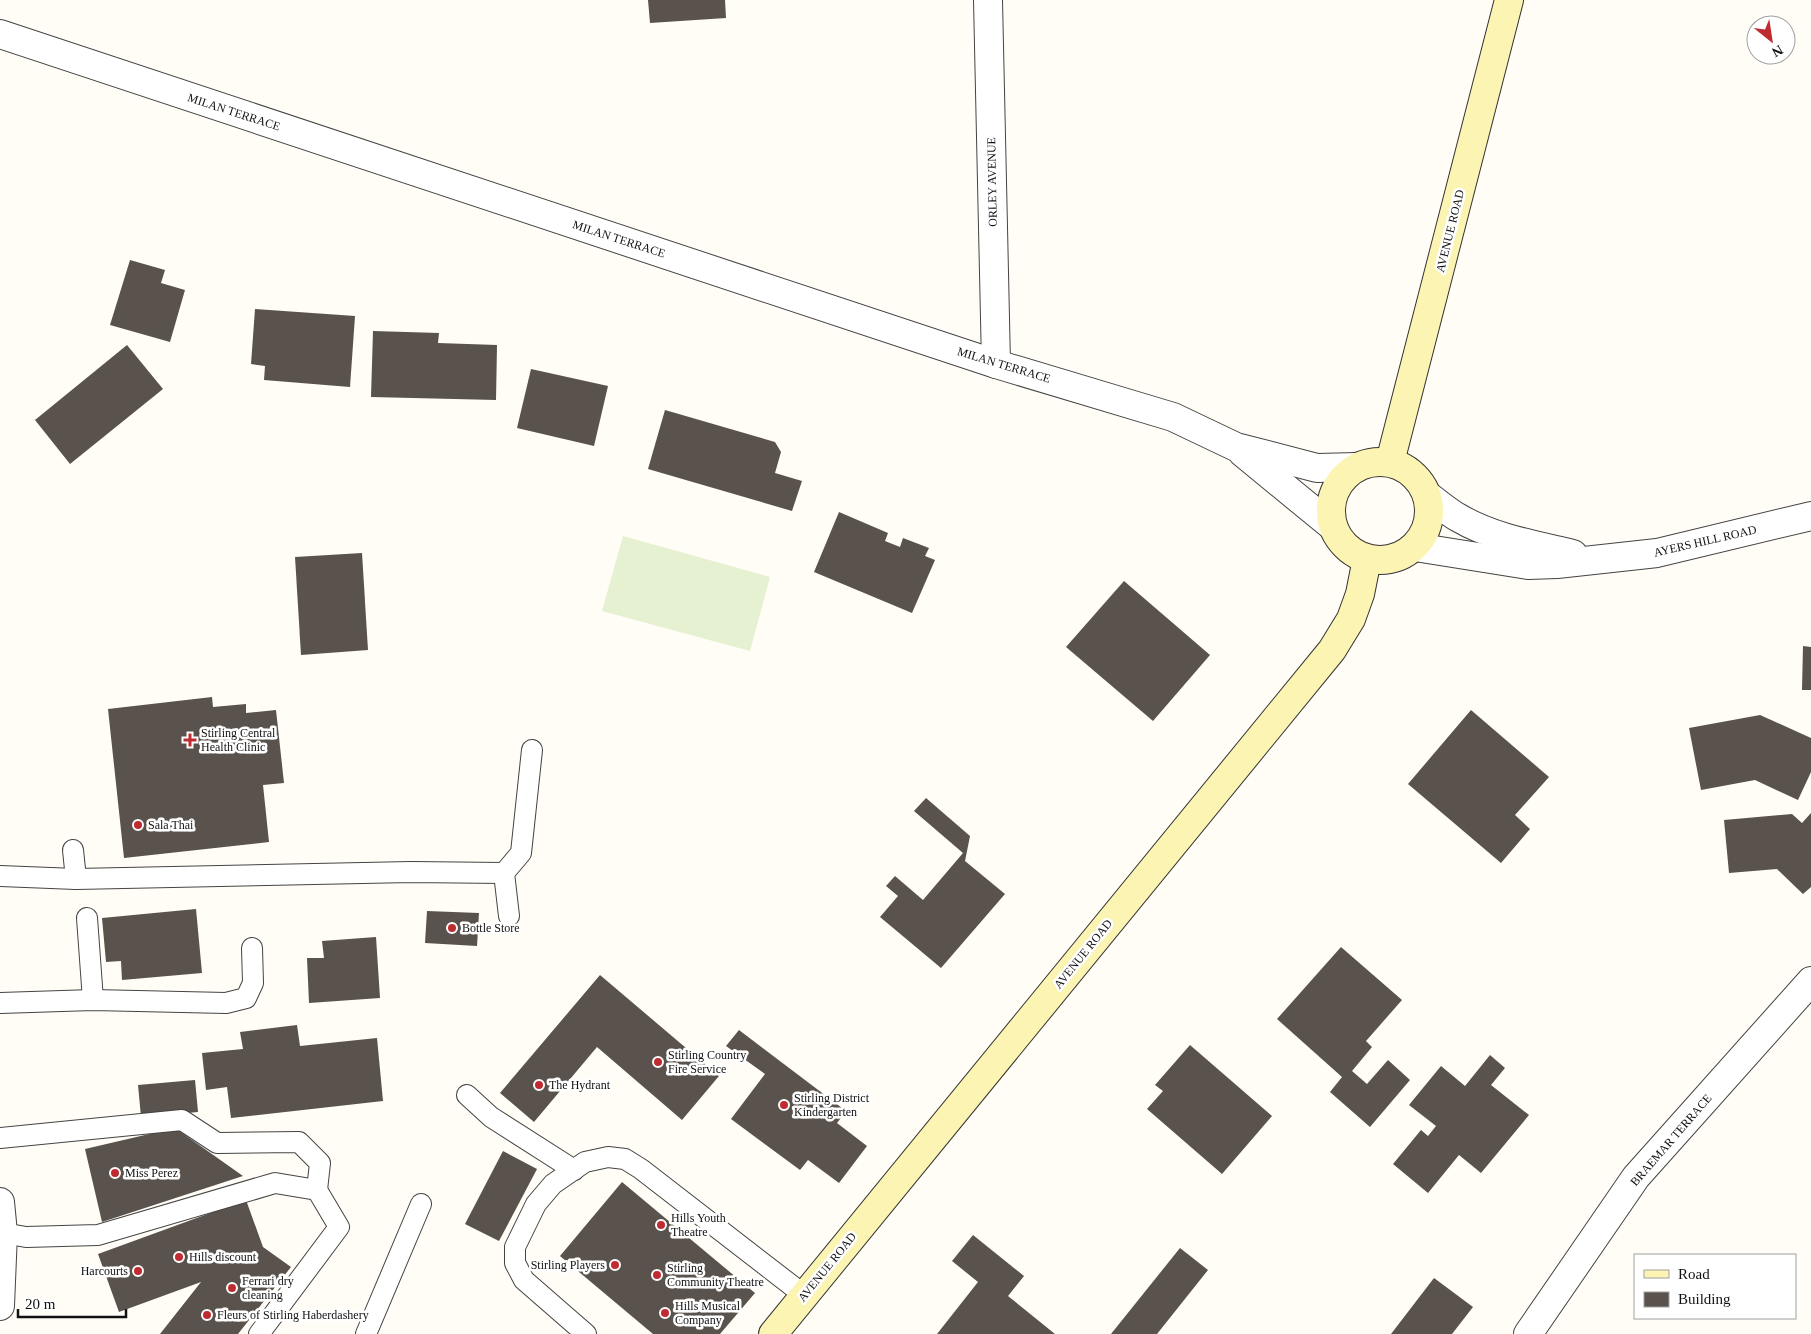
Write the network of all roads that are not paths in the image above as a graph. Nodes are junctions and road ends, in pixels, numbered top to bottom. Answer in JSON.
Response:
{"nodes":[{"id":1,"x":988,"y":0,"type":"edge"},
{"id":2,"x":1509,"y":0,"type":"edge"},
{"id":3,"x":0,"y":34,"type":"edge"},
{"id":4,"x":996,"y":364,"type":"junction"},
{"id":5,"x":1236,"y":447,"type":"junction"},
{"id":6,"x":1390,"y":462,"type":"junction"},
{"id":7,"x":1357,"y":467,"type":"junction"},
{"id":8,"x":1428,"y":496,"type":"junction"},
{"id":9,"x":1811,"y":516,"type":"edge"},
{"id":10,"x":1332,"y":526,"type":"junction"},
{"id":11,"x":1415,"y":546,"type":"junction"},
{"id":12,"x":1367,"y":559,"type":"junction"},
{"id":13,"x":1598,"y":560,"type":"junction"},
{"id":14,"x":532,"y":750,"type":"dead end"},
{"id":15,"x":73,"y":850,"type":"dead end"},
{"id":16,"x":504,"y":873,"type":"junction"},
{"id":17,"x":0,"y":876,"type":"edge"},
{"id":18,"x":76,"y":879,"type":"junction"},
{"id":19,"x":509,"y":916,"type":"dead end"},
{"id":20,"x":87,"y":918,"type":"dead end"},
{"id":21,"x":252,"y":948,"type":"dead end"},
{"id":22,"x":1811,"y":981,"type":"edge"},
{"id":23,"x":93,"y":1000,"type":"junction"},
{"id":24,"x":0,"y":1003,"type":"edge"},
{"id":25,"x":467,"y":1095,"type":"dead end"},
{"id":26,"x":0,"y":1138,"type":"edge"},
{"id":27,"x":574,"y":1170,"type":"junction"},
{"id":28,"x":318,"y":1190,"type":"junction"},
{"id":29,"x":0,"y":1202,"type":"edge"},
{"id":30,"x":421,"y":1204,"type":"dead end"},
{"id":31,"x":3,"y":1233,"type":"junction"},
{"id":32,"x":804,"y":1295,"type":"junction"},
{"id":33,"x":0,"y":1297,"type":"edge"},
{"id":34,"x":259,"y":1334,"type":"edge"},
{"id":35,"x":366,"y":1334,"type":"edge"},
{"id":36,"x":586,"y":1334,"type":"edge"},
{"id":37,"x":772,"y":1334,"type":"edge"},
{"id":38,"x":1528,"y":1334,"type":"edge"}],
"edges":[{"from":1,"to":4,"type":"street","name":"ORLEY AVENUE"},
{"from":2,"to":6,"type":"street","name":"AVENUE ROAD"},
{"from":3,"to":4,"type":"street","name":"MILAN TERRACE"},
{"from":4,"to":5,"type":"street","name":"MILAN TERRACE"},
{"from":5,"to":7,"type":"street","name":"MILAN TERRACE"},
{"from":5,"to":10,"type":"street","name":"MILAN TERRACE"},
{"from":6,"to":7,"type":"street"},
{"from":6,"to":8,"type":"street"},
{"from":7,"to":10,"type":"street"},
{"from":8,"to":11,"type":"street"},
{"from":8,"to":13,"type":"street","name":"AYERS HILL ROAD"},
{"from":9,"to":13,"type":"street","name":"AYERS HILL ROAD"},
{"from":10,"to":12,"type":"street"},
{"from":11,"to":12,"type":"street"},
{"from":11,"to":13,"type":"street","name":"AYERS HILL ROAD"},
{"from":12,"to":32,"type":"street","name":"AVENUE ROAD"},
{"from":14,"to":16,"type":"lane"},
{"from":15,"to":18,"type":"lane"},
{"from":16,"to":18,"type":"lane"},
{"from":16,"to":19,"type":"lane"},
{"from":17,"to":18,"type":"lane"},
{"from":20,"to":23,"type":"lane"},
{"from":21,"to":23,"type":"lane"},
{"from":22,"to":38,"type":"street","name":"BRAEMAR TERRACE"},
{"from":23,"to":24,"type":"lane"},
{"from":25,"to":27,"type":"lane"},
{"from":26,"to":28,"type":"lane"},
{"from":27,"to":32,"type":"lane"},
{"from":27,"to":36,"type":"lane"},
{"from":28,"to":31,"type":"lane"},
{"from":28,"to":34,"type":"lane"},
{"from":29,"to":31,"type":"street"},
{"from":30,"to":35,"type":"lane"},
{"from":31,"to":33,"type":"street"},
{"from":32,"to":37,"type":"street","name":"AVENUE ROAD"}]}
